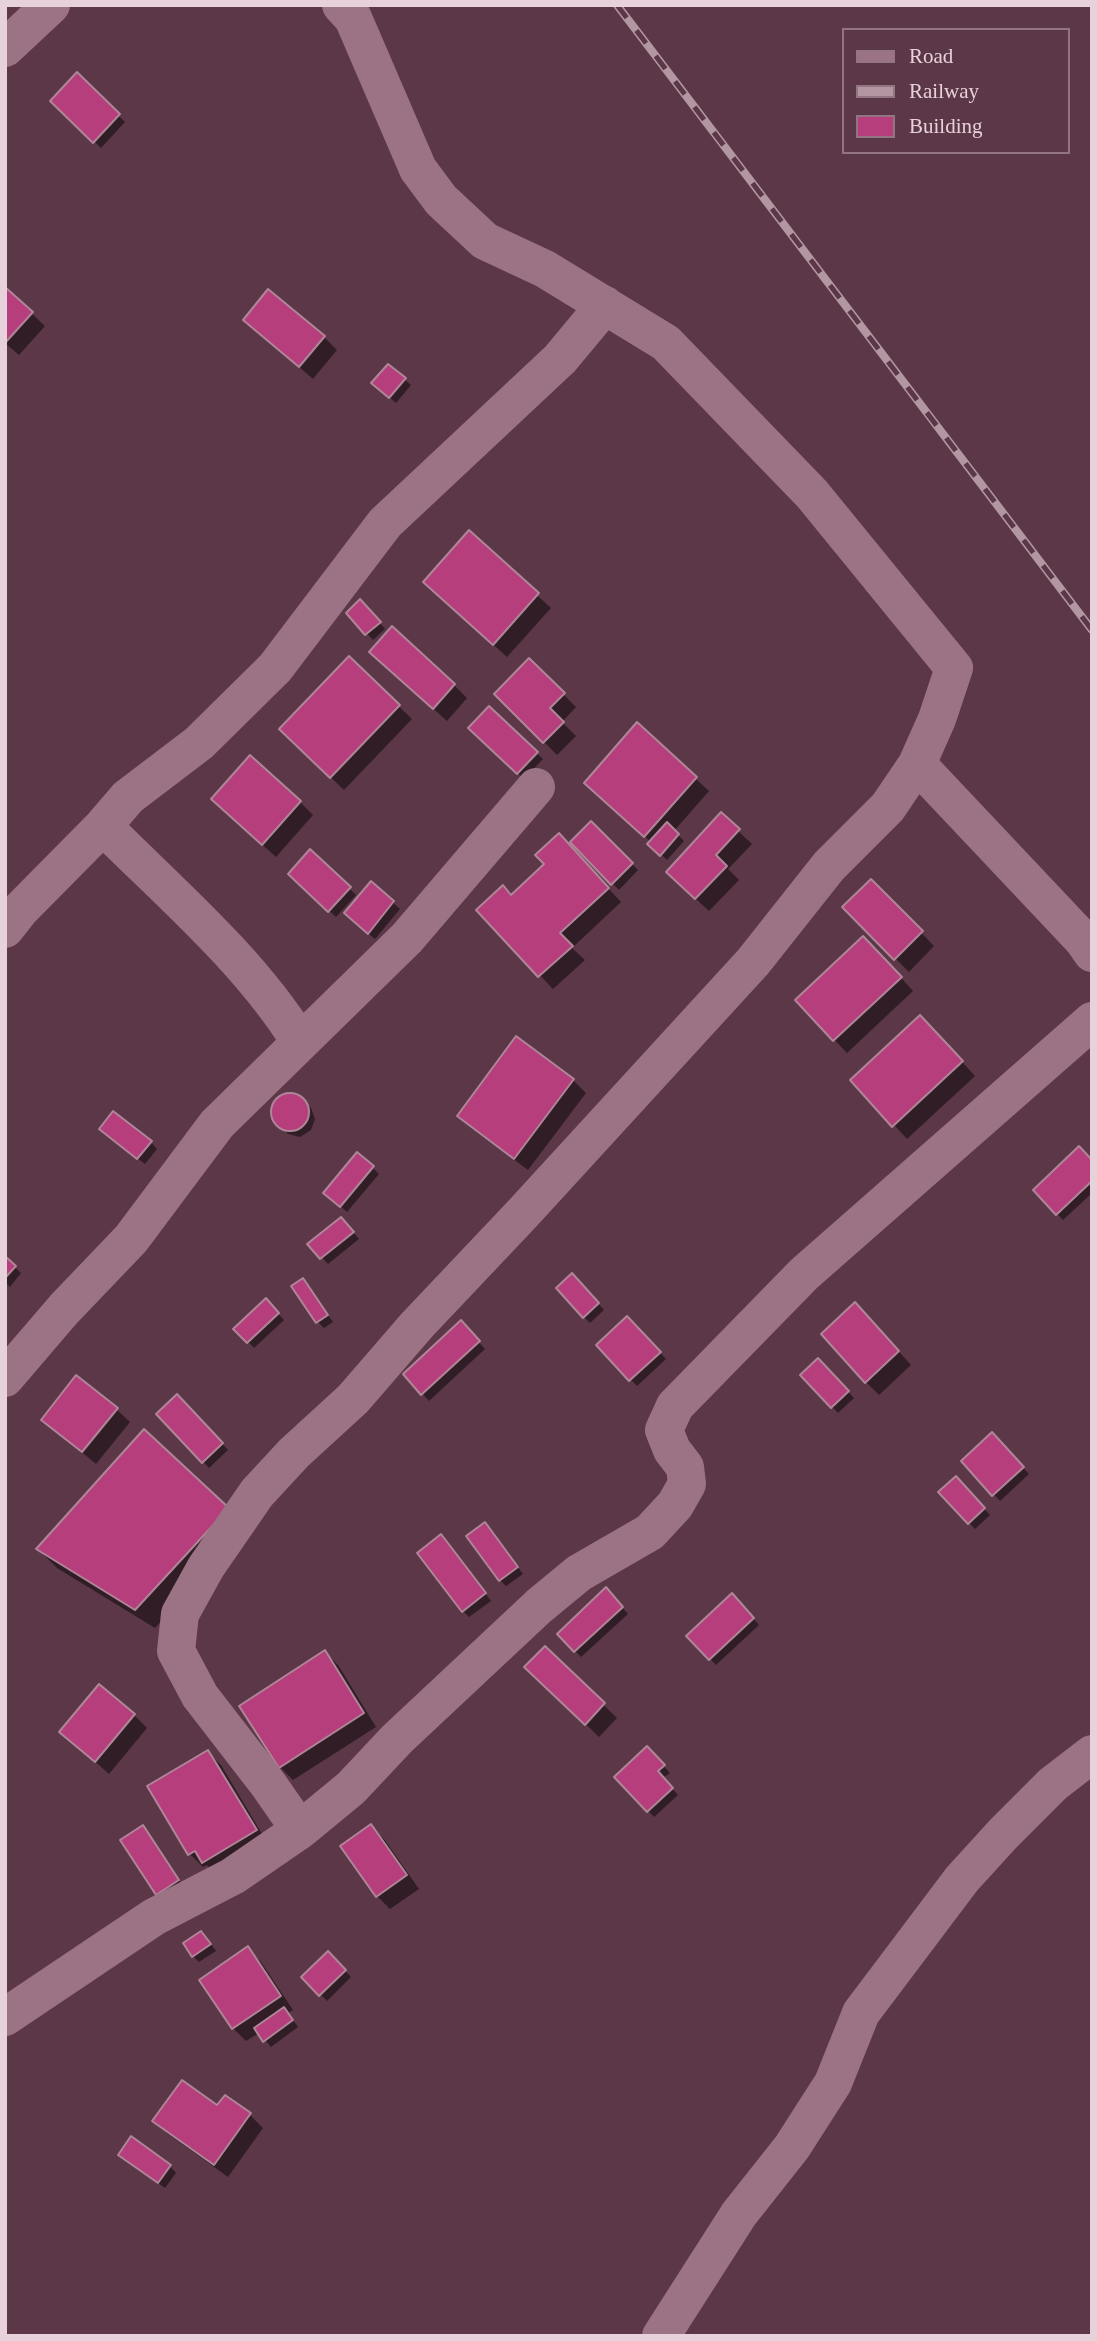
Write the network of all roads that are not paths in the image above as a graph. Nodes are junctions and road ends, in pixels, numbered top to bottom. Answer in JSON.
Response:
{"nodes":[{"id":1,"x":51,"y":5,"type":"edge"},
{"id":2,"x":341,"y":5,"type":"edge"},
{"id":3,"x":5,"y":48,"type":"edge"},
{"id":4,"x":605,"y":305,"type":"junction"},
{"id":5,"x":917,"y":764,"type":"junction"},
{"id":6,"x":536,"y":787,"type":"dead end"},
{"id":7,"x":103,"y":826,"type":"junction"},
{"id":8,"x":5,"y":929,"type":"edge"},
{"id":9,"x":1092,"y":953,"type":"edge"},
{"id":10,"x":1092,"y":1021,"type":"edge"},
{"id":11,"x":300,"y":1042,"type":"junction"},
{"id":12,"x":5,"y":1378,"type":"edge"},
{"id":13,"x":1092,"y":1754,"type":"edge"},
{"id":14,"x":300,"y":1830,"type":"junction"},
{"id":15,"x":5,"y":2017,"type":"edge"},
{"id":16,"x":661,"y":2336,"type":"edge"}],
"edges":[{"from":1,"to":3,"type":"street"},
{"from":2,"to":4,"type":"street"},
{"from":4,"to":5,"type":"street"},
{"from":4,"to":7,"type":"street"},
{"from":5,"to":9,"type":"street"},
{"from":5,"to":14,"type":"street"},
{"from":6,"to":11,"type":"street"},
{"from":7,"to":8,"type":"street"},
{"from":7,"to":11,"type":"street"},
{"from":10,"to":14,"type":"street"},
{"from":11,"to":12,"type":"street"},
{"from":13,"to":16,"type":"street"},
{"from":14,"to":15,"type":"street"}]}
